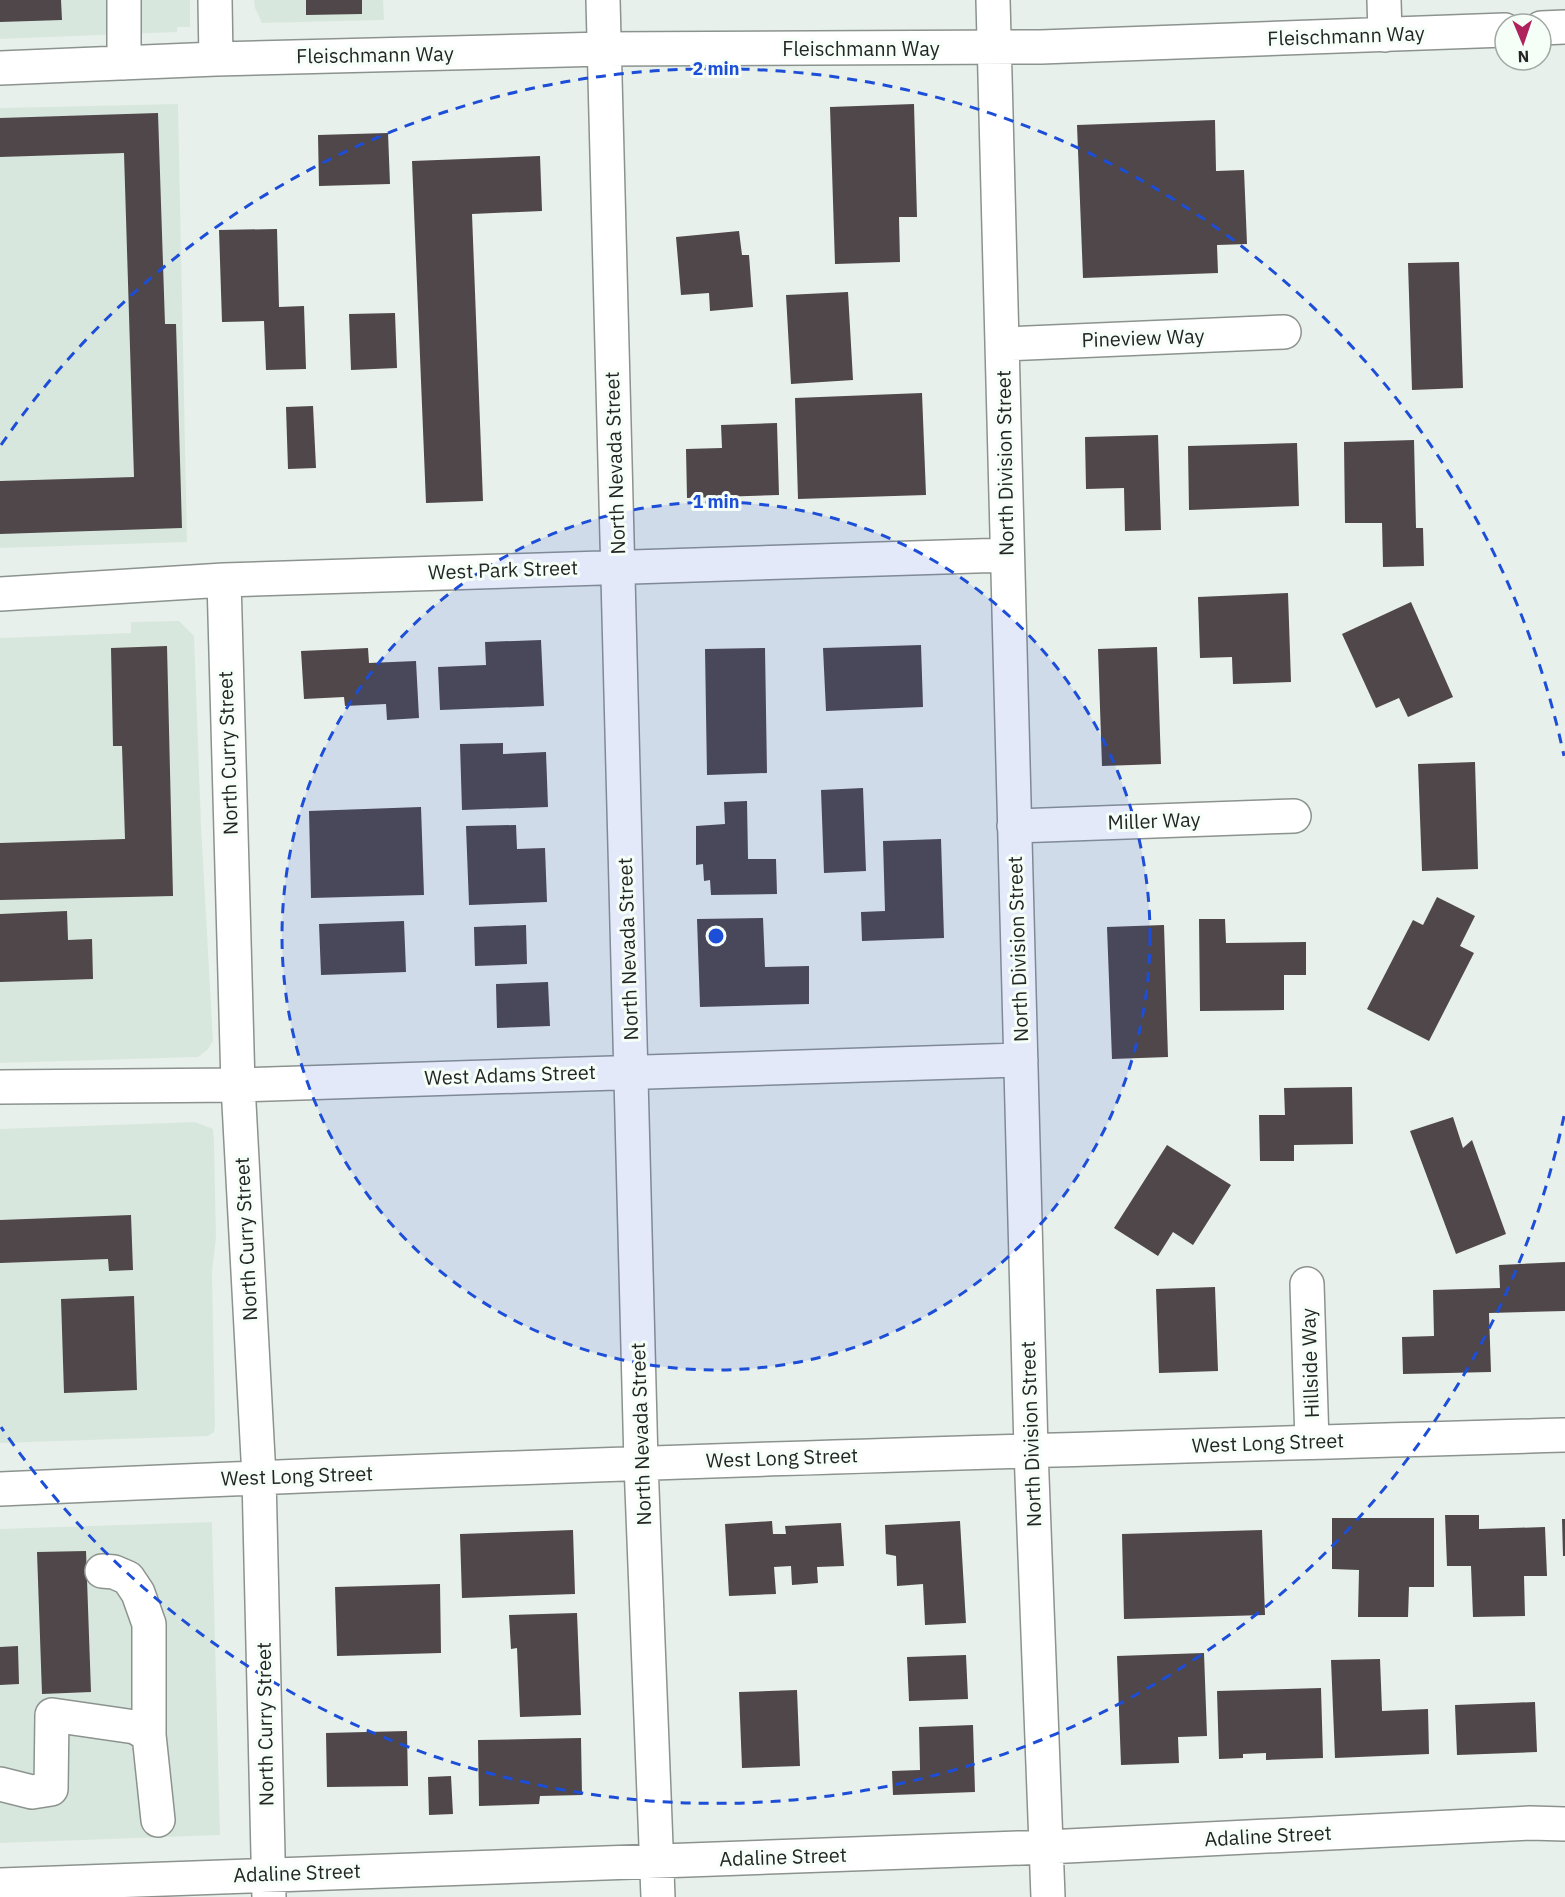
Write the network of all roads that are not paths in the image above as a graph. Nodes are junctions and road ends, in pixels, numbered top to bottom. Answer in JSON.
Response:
{"nodes":[{"id":1,"x":124,"y":0,"type":"edge"},
{"id":2,"x":215,"y":0,"type":"edge"},
{"id":3,"x":603,"y":0,"type":"edge"},
{"id":4,"x":993,"y":0,"type":"edge"},
{"id":5,"x":1384,"y":0,"type":"edge"},
{"id":6,"x":1493,"y":30,"type":"edge"},
{"id":7,"x":1385,"y":35,"type":"junction"},
{"id":8,"x":994,"y":48,"type":"junction"},
{"id":9,"x":604,"y":50,"type":"junction"},
{"id":10,"x":216,"y":59,"type":"junction"},
{"id":11,"x":124,"y":63,"type":"junction"},
{"id":12,"x":0,"y":68,"type":"edge"},
{"id":13,"x":1284,"y":332,"type":"dead end"},
{"id":14,"x":1002,"y":344,"type":"junction"},
{"id":15,"x":1007,"y":555,"type":"junction"},
{"id":16,"x":618,"y":566,"type":"junction"},
{"id":17,"x":224,"y":580,"type":"junction"},
{"id":18,"x":0,"y":594,"type":"edge"},
{"id":19,"x":1294,"y":816,"type":"dead end"},
{"id":20,"x":1014,"y":826,"type":"junction"},
{"id":21,"x":1021,"y":1060,"type":"junction"},
{"id":22,"x":631,"y":1071,"type":"junction"},
{"id":23,"x":238,"y":1085,"type":"junction"},
{"id":24,"x":0,"y":1087,"type":"edge"},
{"id":25,"x":1307,"y":1284,"type":"dead end"},
{"id":26,"x":1565,"y":1435,"type":"edge"},
{"id":27,"x":1312,"y":1442,"type":"junction"},
{"id":28,"x":1031,"y":1450,"type":"junction"},
{"id":29,"x":641,"y":1463,"type":"junction"},
{"id":30,"x":259,"y":1477,"type":"junction"},
{"id":31,"x":0,"y":1489,"type":"edge"},
{"id":32,"x":102,"y":1571,"type":"dead end"},
{"id":33,"x":149,"y":1735,"type":"junction"},
{"id":34,"x":0,"y":1784,"type":"edge"},
{"id":35,"x":158,"y":1820,"type":"dead end"},
{"id":36,"x":1565,"y":1824,"type":"edge"},
{"id":37,"x":1047,"y":1847,"type":"junction"},
{"id":38,"x":657,"y":1862,"type":"junction"},
{"id":39,"x":0,"y":1885,"type":"edge"},
{"id":40,"x":268,"y":1886,"type":"edge"},
{"id":41,"x":658,"y":1897,"type":"edge"},
{"id":42,"x":1048,"y":1897,"type":"edge"}],
"edges":[{"from":1,"to":11,"type":"street"},
{"from":2,"to":10,"type":"street"},
{"from":3,"to":9,"type":"street","name":"North Nevada Street"},
{"from":4,"to":8,"type":"street","name":"North Division Street"},
{"from":5,"to":7,"type":"street"},
{"from":6,"to":7,"type":"street","name":"Fleischmann Way"},
{"from":7,"to":8,"type":"street","name":"Fleischmann Way"},
{"from":8,"to":9,"type":"street","name":"Fleischmann Way"},
{"from":8,"to":14,"type":"street","name":"North Division Street"},
{"from":9,"to":10,"type":"street","name":"Fleischmann Way"},
{"from":9,"to":16,"type":"street","name":"North Nevada Street"},
{"from":10,"to":11,"type":"street","name":"Fleischmann Way"},
{"from":11,"to":12,"type":"street","name":"Fleischmann Way"},
{"from":13,"to":14,"type":"street","name":"Pineview Way"},
{"from":14,"to":15,"type":"street","name":"North Division Street"},
{"from":15,"to":16,"type":"street","name":"West Park Street"},
{"from":15,"to":20,"type":"street","name":"North Division Street"},
{"from":16,"to":17,"type":"street","name":"West Park Street"},
{"from":16,"to":22,"type":"street","name":"North Nevada Street"},
{"from":17,"to":18,"type":"street","name":"West Park Street"},
{"from":17,"to":23,"type":"street","name":"North Curry Street"},
{"from":19,"to":20,"type":"street","name":"Miller Way"},
{"from":20,"to":21,"type":"street","name":"North Division Street"},
{"from":21,"to":22,"type":"street","name":"West Adams Street"},
{"from":21,"to":28,"type":"street","name":"North Division Street"},
{"from":22,"to":23,"type":"street","name":"West Adams Street"},
{"from":22,"to":29,"type":"street","name":"North Nevada Street"},
{"from":23,"to":24,"type":"street","name":"West Adams Street"},
{"from":23,"to":30,"type":"street","name":"North Curry Street"},
{"from":25,"to":27,"type":"street","name":"Hillside Way"},
{"from":26,"to":27,"type":"street","name":"West Long Street"},
{"from":27,"to":28,"type":"street","name":"West Long Street"},
{"from":28,"to":29,"type":"street","name":"West Long Street"},
{"from":28,"to":37,"type":"street","name":"North Division Street"},
{"from":29,"to":30,"type":"street","name":"West Long Street"},
{"from":29,"to":38,"type":"street","name":"North Nevada Street"},
{"from":30,"to":31,"type":"street","name":"West Long Street"},
{"from":30,"to":40,"type":"street","name":"North Curry Street"},
{"from":32,"to":33,"type":"street"},
{"from":33,"to":34,"type":"street"},
{"from":33,"to":35,"type":"street"},
{"from":36,"to":37,"type":"street","name":"Adaline Street"},
{"from":37,"to":38,"type":"street","name":"Adaline Street"},
{"from":37,"to":42,"type":"street","name":"North Division Street"},
{"from":38,"to":40,"type":"street","name":"Adaline Street"},
{"from":38,"to":41,"type":"street","name":"North Nevada Street"},
{"from":39,"to":40,"type":"street","name":"Adaline Street"}]}
